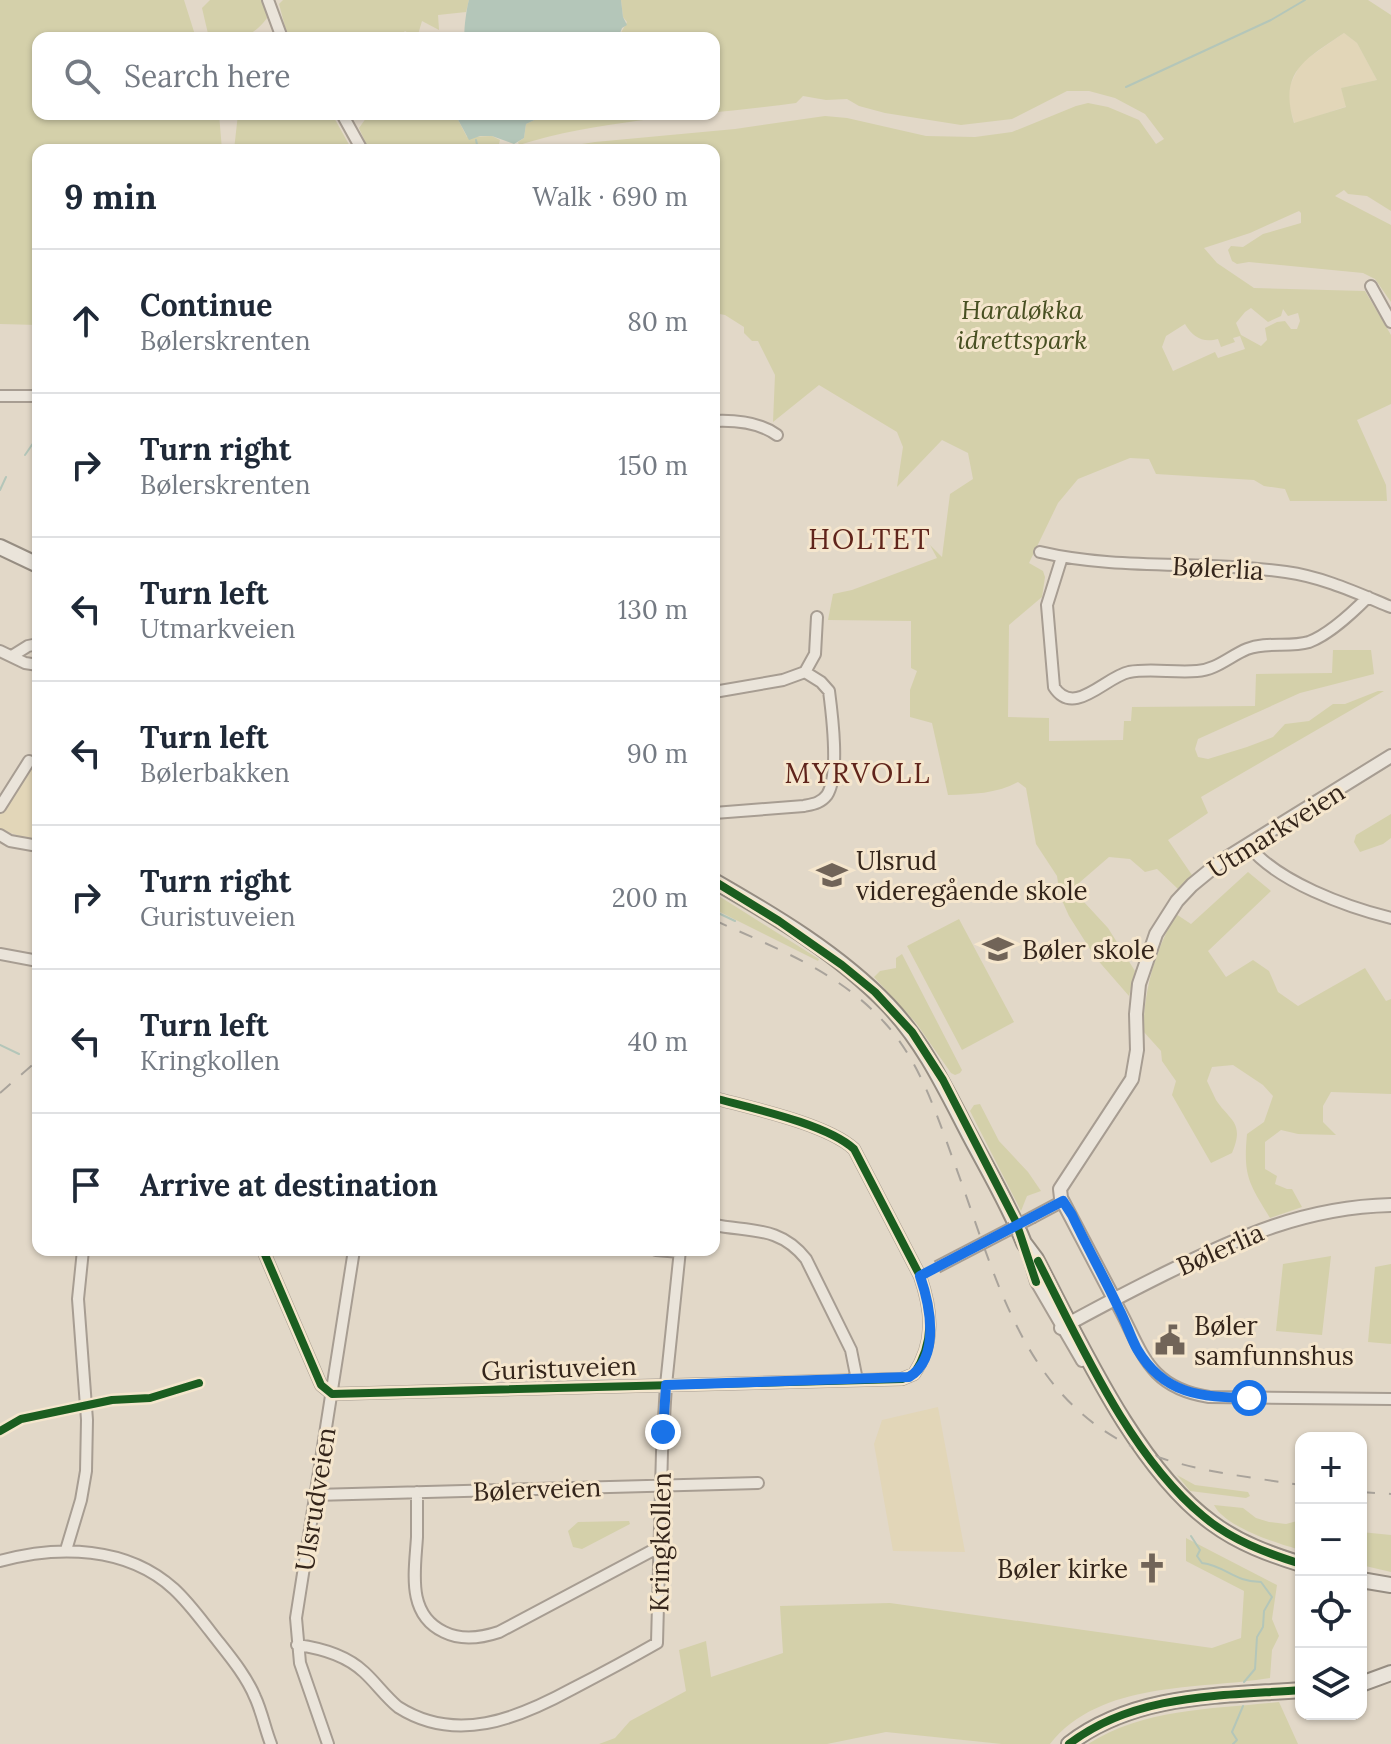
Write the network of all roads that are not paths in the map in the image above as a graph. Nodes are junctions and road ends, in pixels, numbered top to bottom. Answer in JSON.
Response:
{"nodes":[{"id":1,"x":268,"y":0,"type":"edge"},
{"id":2,"x":280,"y":32,"type":"edge"},
{"id":3,"x":345,"y":120,"type":"edge"},
{"id":4,"x":359,"y":144,"type":"edge"},
{"id":5,"x":1371,"y":286,"type":"dead end"},
{"id":6,"x":1391,"y":322,"type":"edge"},
{"id":7,"x":0,"y":396,"type":"edge"},
{"id":8,"x":32,"y":396,"type":"edge"},
{"id":9,"x":720,"y":421,"type":"edge"},
{"id":10,"x":777,"y":435,"type":"dead end"},
{"id":11,"x":0,"y":547,"type":"edge"},
{"id":12,"x":1040,"y":552,"type":"dead end"},
{"id":13,"x":1062,"y":557,"type":"junction"},
{"id":14,"x":32,"y":562,"type":"edge"},
{"id":15,"x":1368,"y":597,"type":"junction"},
{"id":16,"x":1391,"y":607,"type":"edge"},
{"id":17,"x":817,"y":617,"type":"dead end"},
{"id":18,"x":32,"y":645,"type":"edge"},
{"id":19,"x":0,"y":651,"type":"edge"},
{"id":20,"x":12,"y":656,"type":"junction"},
{"id":21,"x":32,"y":666,"type":"edge"},
{"id":22,"x":805,"y":672,"type":"junction"},
{"id":23,"x":720,"y":691,"type":"edge"},
{"id":24,"x":1391,"y":756,"type":"edge"},
{"id":25,"x":29,"y":761,"type":"dead end"},
{"id":26,"x":0,"y":807,"type":"edge"},
{"id":27,"x":720,"y":813,"type":"edge"},
{"id":28,"x":0,"y":835,"type":"edge"},
{"id":29,"x":32,"y":845,"type":"edge"},
{"id":30,"x":1248,"y":845,"type":"junction"},
{"id":31,"x":720,"y":885,"type":"edge"},
{"id":32,"x":1391,"y":918,"type":"edge"},
{"id":33,"x":0,"y":954,"type":"edge"},
{"id":34,"x":32,"y":960,"type":"edge"},
{"id":35,"x":720,"y":1100,"type":"edge"},
{"id":36,"x":1063,"y":1201,"type":"junction"},
{"id":37,"x":1391,"y":1205,"type":"edge"},
{"id":38,"x":720,"y":1226,"type":"edge"},
{"id":39,"x":82,"y":1256,"type":"edge"},
{"id":40,"x":266,"y":1256,"type":"edge"},
{"id":41,"x":353,"y":1256,"type":"edge"},
{"id":42,"x":679,"y":1256,"type":"edge"},
{"id":43,"x":920,"y":1276,"type":"junction"},
{"id":44,"x":1114,"y":1299,"type":"junction"},
{"id":45,"x":1065,"y":1325,"type":"junction"},
{"id":46,"x":857,"y":1380,"type":"junction"},
{"id":47,"x":666,"y":1385,"type":"junction"},
{"id":48,"x":332,"y":1394,"type":"junction"},
{"id":49,"x":1391,"y":1399,"type":"edge"},
{"id":50,"x":758,"y":1483,"type":"dead end"},
{"id":51,"x":660,"y":1486,"type":"junction"},
{"id":52,"x":417,"y":1492,"type":"junction"},
{"id":53,"x":315,"y":1495,"type":"junction"},
{"id":54,"x":659,"y":1547,"type":"junction"},
{"id":55,"x":66,"y":1550,"type":"junction"},
{"id":56,"x":0,"y":1561,"type":"edge"},
{"id":57,"x":1295,"y":1562,"type":"edge"},
{"id":58,"x":1367,"y":1581,"type":"edge"},
{"id":59,"x":1391,"y":1585,"type":"edge"},
{"id":60,"x":297,"y":1645,"type":"junction"},
{"id":61,"x":1391,"y":1673,"type":"edge"},
{"id":62,"x":1367,"y":1682,"type":"edge"},
{"id":63,"x":1295,"y":1690,"type":"edge"},
{"id":64,"x":271,"y":1744,"type":"edge"},
{"id":65,"x":328,"y":1744,"type":"edge"},
{"id":66,"x":1069,"y":1744,"type":"edge"}],
"edges":[{"from":1,"to":2,"type":"street"},
{"from":3,"to":4,"type":"street"},
{"from":5,"to":6,"type":"street"},
{"from":7,"to":8,"type":"street"},
{"from":9,"to":10,"type":"street"},
{"from":11,"to":14,"type":"main road"},
{"from":12,"to":13,"type":"street","name":"Bølerlia"},
{"from":13,"to":15,"type":"street","name":"Bølerlia"},
{"from":13,"to":15,"type":"street"},
{"from":15,"to":16,"type":"street","name":"Bølerlia"},
{"from":17,"to":22,"type":"street"},
{"from":18,"to":20,"type":"street"},
{"from":19,"to":20,"type":"street"},
{"from":20,"to":21,"type":"street"},
{"from":22,"to":23,"type":"street"},
{"from":22,"to":27,"type":"street"},
{"from":24,"to":30,"type":"street","name":"Utmarkveien"},
{"from":25,"to":26,"type":"street"},
{"from":28,"to":29,"type":"street"},
{"from":30,"to":32,"type":"street"},
{"from":30,"to":36,"type":"street","name":"Utmarkveien"},
{"from":31,"to":45,"type":"main road"},
{"from":33,"to":34,"type":"street"},
{"from":35,"to":43,"type":"street"},
{"from":36,"to":43,"type":"street","bridge":true},
{"from":36,"to":44,"type":"street"},
{"from":37,"to":44,"type":"street","name":"Bølerlia"},
{"from":38,"to":46,"type":"street"},
{"from":39,"to":55,"type":"street"},
{"from":40,"to":48,"type":"street"},
{"from":41,"to":48,"type":"street","name":"Ulsrudveien"},
{"from":42,"to":47,"type":"street","name":"Kringkollen"},
{"from":43,"to":46,"type":"street","name":"Guristuveien"},
{"from":44,"to":45,"type":"street","name":"Bølerlia"},
{"from":44,"to":49,"type":"street"},
{"from":45,"to":57,"type":"main road"},
{"from":46,"to":47,"type":"street","name":"Guristuveien"},
{"from":47,"to":48,"type":"street","name":"Guristuveien"},
{"from":47,"to":51,"type":"street","name":"Kringkollen"},
{"from":48,"to":53,"type":"street","name":"Ulsrudveien"},
{"from":50,"to":51,"type":"street","name":"Bølerveien"},
{"from":51,"to":52,"type":"street","name":"Bølerveien"},
{"from":51,"to":54,"type":"street","name":"Kringkollen"},
{"from":52,"to":53,"type":"street","name":"Bølerveien"},
{"from":52,"to":54,"type":"street"},
{"from":53,"to":60,"type":"street","name":"Ulsrudveien"},
{"from":54,"to":60,"type":"street","name":"Kringkollen"},
{"from":55,"to":56,"type":"street"},
{"from":55,"to":64,"type":"street"},
{"from":58,"to":59,"type":"main road"},
{"from":60,"to":65,"type":"street","name":"Ulsrudveien"},
{"from":61,"to":62,"type":"main road"},
{"from":63,"to":66,"type":"main road"}]}
